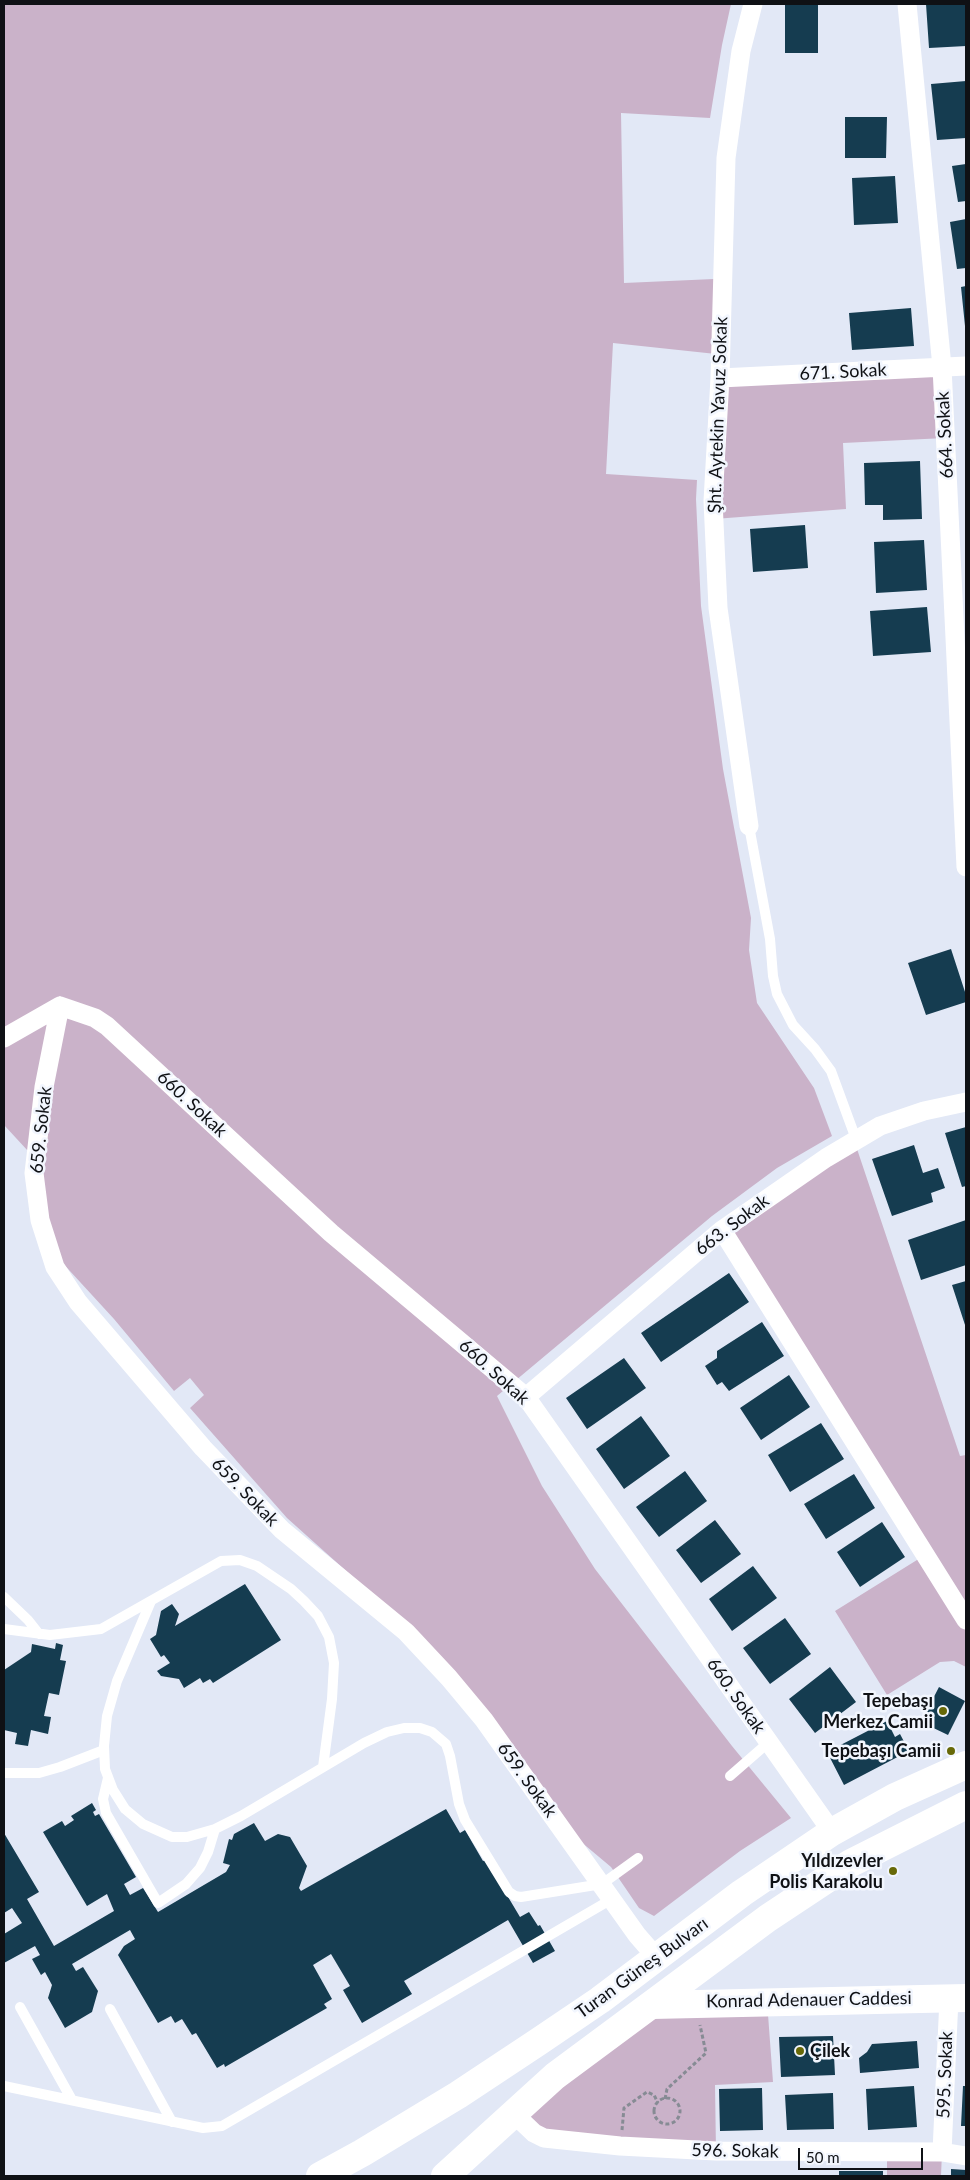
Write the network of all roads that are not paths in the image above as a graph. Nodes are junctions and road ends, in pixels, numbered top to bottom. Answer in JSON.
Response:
{"nodes":[{"id":1,"x":753,"y":4,"type":"edge"},
{"id":2,"x":906,"y":4,"type":"edge"},
{"id":3,"x":966,"y":366,"type":"edge"},
{"id":4,"x":942,"y":367,"type":"junction"},
{"id":5,"x":720,"y":378,"type":"junction"},
{"id":6,"x":963,"y":764,"type":"edge"},
{"id":7,"x":749,"y":826,"type":"joint"},
{"id":8,"x":966,"y":867,"type":"edge"},
{"id":9,"x":60,"y":1006,"type":"junction"},
{"id":10,"x":4,"y":1038,"type":"edge"},
{"id":11,"x":966,"y":1102,"type":"edge"},
{"id":12,"x":856,"y":1139,"type":"junction"},
{"id":13,"x":722,"y":1230,"type":"junction"},
{"id":14,"x":526,"y":1397,"type":"junction"},
{"id":15,"x":4,"y":1597,"type":"edge"},
{"id":16,"x":151,"y":1601,"type":"junction"},
{"id":17,"x":966,"y":1620,"type":"edge"},
{"id":18,"x":4,"y":1629,"type":"edge"},
{"id":19,"x":39,"y":1634,"type":"junction"},
{"id":20,"x":769,"y":1742,"type":"junction"},
{"id":21,"x":104,"y":1750,"type":"junction"},
{"id":22,"x":966,"y":1765,"type":"edge"},
{"id":23,"x":323,"y":1768,"type":"junction"},
{"id":24,"x":4,"y":1773,"type":"edge"},
{"id":25,"x":730,"y":1776,"type":"dead end"},
{"id":26,"x":108,"y":1778,"type":"junction"},
{"id":27,"x":966,"y":1805,"type":"edge"},
{"id":28,"x":215,"y":1829,"type":"junction"},
{"id":29,"x":832,"y":1832,"type":"junction"},
{"id":30,"x":638,"y":1858,"type":"dead end"},
{"id":31,"x":607,"y":1891,"type":"junction"},
{"id":32,"x":656,"y":1958,"type":"junction"},
{"id":33,"x":957,"y":1998,"type":"edge"},
{"id":34,"x":652,"y":2005,"type":"junction"},
{"id":35,"x":20,"y":2007,"type":"dead end"},
{"id":36,"x":110,"y":2009,"type":"dead end"},
{"id":37,"x":4,"y":2086,"type":"edge"},
{"id":38,"x":72,"y":2100,"type":"junction"},
{"id":39,"x":513,"y":2113,"type":"junction"},
{"id":40,"x":172,"y":2122,"type":"junction"},
{"id":41,"x":942,"y":2152,"type":"junction"},
{"id":42,"x":966,"y":2156,"type":"edge"},
{"id":43,"x":320,"y":2176,"type":"edge"},
{"id":44,"x":445,"y":2176,"type":"edge"}],
"edges":[{"from":1,"to":5,"type":"street","name":"Şht. Aytekin Yavuz Sokak"},
{"from":2,"to":4,"type":"street","name":"664. Sokak"},
{"from":3,"to":4,"type":"street","name":"671. Sokak"},
{"from":4,"to":5,"type":"street","name":"671. Sokak"},
{"from":4,"to":6,"type":"street","name":"664. Sokak"},
{"from":5,"to":7,"type":"street","name":"Şht. Aytekin Yavuz Sokak"},
{"from":6,"to":8,"type":"street","name":"664. Sokak"},
{"from":7,"to":12,"type":"lane"},
{"from":9,"to":10,"type":"street"},
{"from":9,"to":14,"type":"street","name":"660. Sokak"},
{"from":9,"to":31,"type":"street","name":"659. Sokak"},
{"from":11,"to":12,"type":"street","name":"663. Sokak"},
{"from":12,"to":13,"type":"street","name":"663. Sokak"},
{"from":13,"to":14,"type":"street","name":"663. Sokak"},
{"from":13,"to":17,"type":"street"},
{"from":14,"to":20,"type":"street","name":"660. Sokak"},
{"from":15,"to":19,"type":"lane"},
{"from":16,"to":19,"type":"lane"},
{"from":16,"to":21,"type":"lane"},
{"from":16,"to":23,"type":"lane"},
{"from":18,"to":19,"type":"lane"},
{"from":20,"to":25,"type":"lane"},
{"from":20,"to":29,"type":"street","name":"660. Sokak"},
{"from":21,"to":24,"type":"lane"},
{"from":21,"to":26,"type":"lane"},
{"from":22,"to":29,"type":"main road","name":"Turan Güneş Bulvarı"},
{"from":23,"to":28,"type":"lane"},
{"from":23,"to":31,"type":"lane"},
{"from":26,"to":28,"type":"lane"},
{"from":26,"to":28,"type":"lane"},
{"from":27,"to":34,"type":"main road","name":"Turan Güneş Bulvarı"},
{"from":29,"to":32,"type":"main road","name":"Turan Güneş Bulvarı"},
{"from":30,"to":31,"type":"lane"},
{"from":31,"to":32,"type":"street","name":"659. Sokak"},
{"from":31,"to":40,"type":"lane"},
{"from":32,"to":43,"type":"main road","name":"Turan Güneş Bulvarı"},
{"from":33,"to":34,"type":"main road","name":"Konrad Adenauer Caddesi"},
{"from":33,"to":41,"type":"street","name":"595. Sokak"},
{"from":34,"to":39,"type":"main road","name":"Turan Güneş Bulvarı"},
{"from":35,"to":38,"type":"lane"},
{"from":36,"to":40,"type":"lane"},
{"from":37,"to":38,"type":"lane"},
{"from":38,"to":40,"type":"lane"},
{"from":39,"to":41,"type":"street","name":"596. Sokak"},
{"from":39,"to":44,"type":"main road","name":"Turan Güneş Bulvarı"},
{"from":41,"to":42,"type":"street","name":"596. Sokak"}]}
